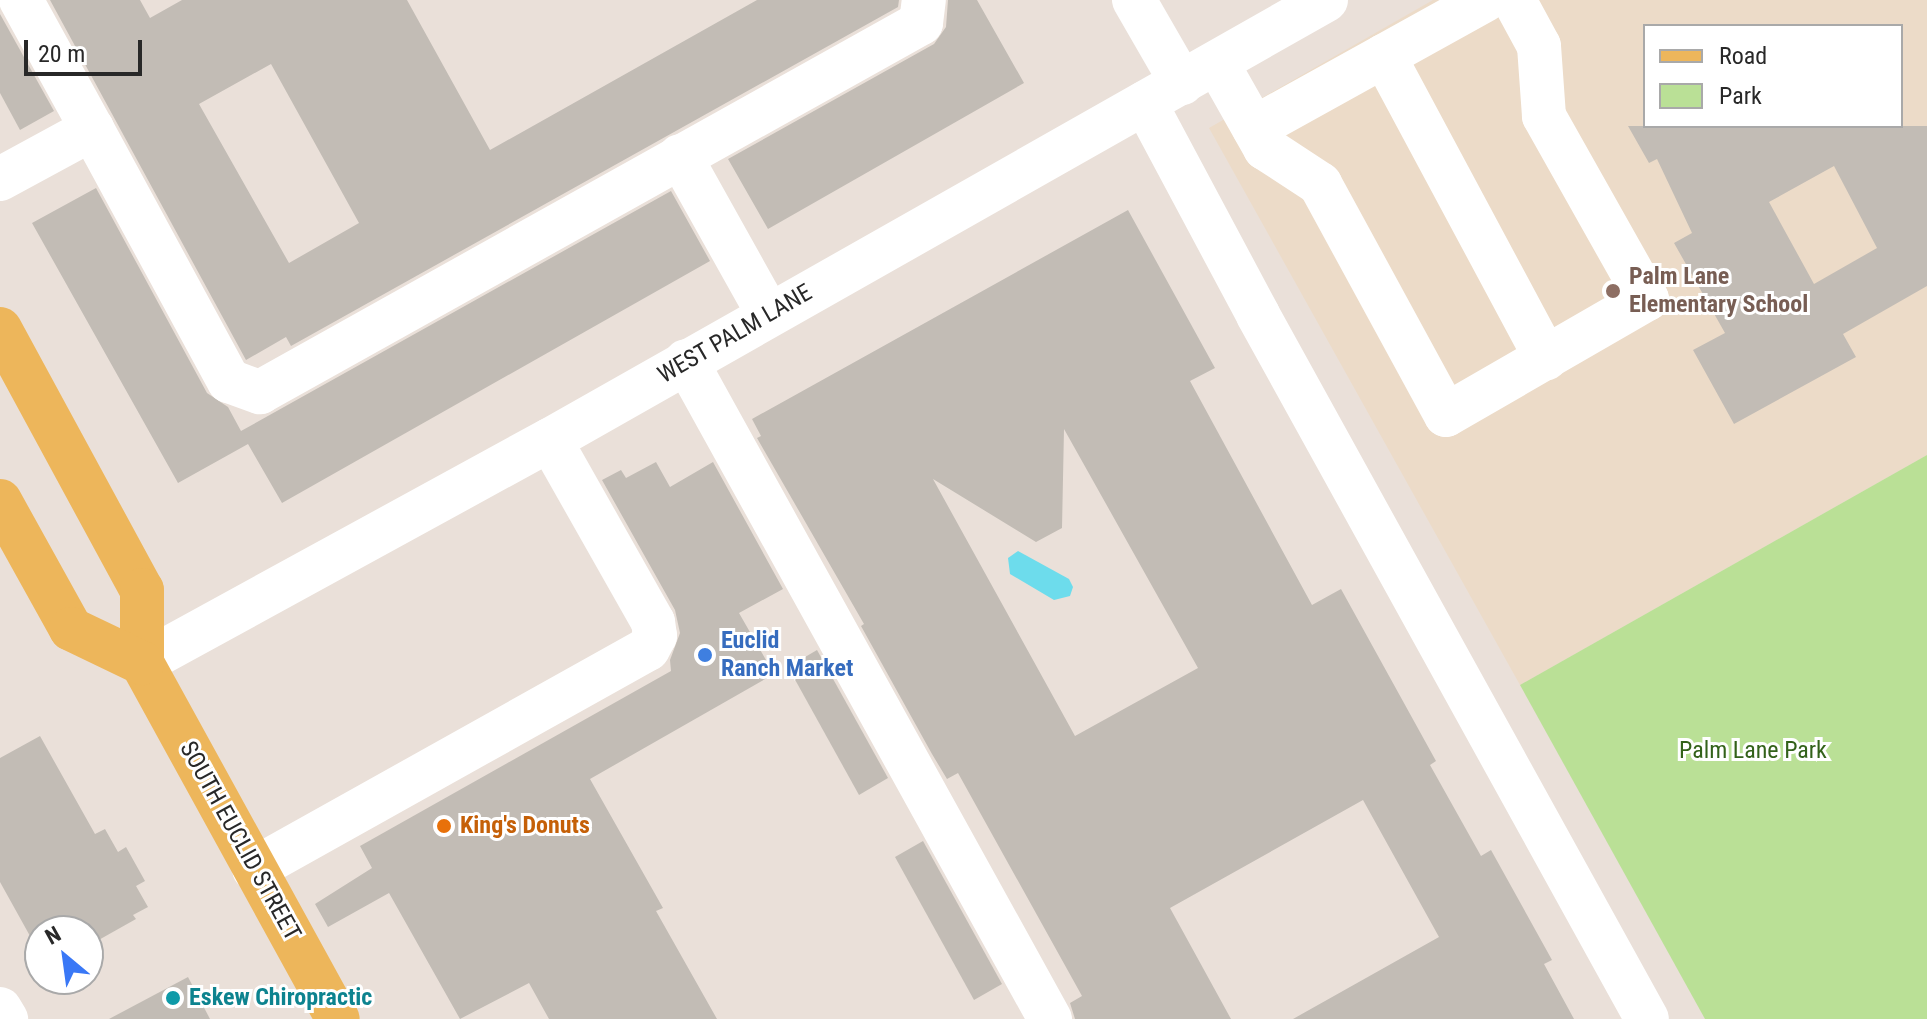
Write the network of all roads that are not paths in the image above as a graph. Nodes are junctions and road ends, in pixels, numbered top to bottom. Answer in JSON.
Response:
{"nodes":[{"id":1,"x":21,"y":0,"type":"edge"},
{"id":2,"x":924,"y":0,"type":"edge"},
{"id":3,"x":1134,"y":0,"type":"edge"},
{"id":4,"x":1326,"y":0,"type":"edge"},
{"id":5,"x":1485,"y":0,"type":"edge"},
{"id":6,"x":1514,"y":0,"type":"edge"},
{"id":7,"x":1384,"y":56,"type":"junction"},
{"id":8,"x":1181,"y":83,"type":"junction"},
{"id":9,"x":1254,"y":128,"type":"junction"},
{"id":10,"x":92,"y":129,"type":"junction"},
{"id":11,"x":680,"y":156,"type":"junction"},
{"id":12,"x":0,"y":179,"type":"edge"},
{"id":13,"x":769,"y":315,"type":"junction"},
{"id":14,"x":0,"y":329,"type":"edge"},
{"id":15,"x":1546,"y":358,"type":"junction"},
{"id":16,"x":686,"y":361,"type":"junction"},
{"id":17,"x":550,"y":440,"type":"junction"},
{"id":18,"x":0,"y":501,"type":"edge"},
{"id":19,"x":142,"y":663,"type":"junction"},
{"id":20,"x":254,"y":869,"type":"junction"},
{"id":21,"x":0,"y":1009,"type":"edge"},
{"id":22,"x":1634,"y":1014,"type":"edge"},
{"id":23,"x":6,"y":1019,"type":"edge"},
{"id":24,"x":338,"y":1019,"type":"edge"},
{"id":25,"x":1050,"y":1019,"type":"edge"}],
"edges":[{"from":1,"to":10,"type":"street"},
{"from":2,"to":11,"type":"street"},
{"from":3,"to":8,"type":"street"},
{"from":4,"to":8,"type":"street","name":"WEST PALM LANE"},
{"from":5,"to":7,"type":"street"},
{"from":6,"to":15,"type":"street"},
{"from":7,"to":9,"type":"street"},
{"from":7,"to":15,"type":"street"},
{"from":8,"to":9,"type":"street"},
{"from":8,"to":13,"type":"street","name":"WEST PALM LANE"},
{"from":8,"to":22,"type":"street"},
{"from":9,"to":15,"type":"street"},
{"from":10,"to":11,"type":"street"},
{"from":10,"to":12,"type":"street"},
{"from":11,"to":13,"type":"street"},
{"from":13,"to":16,"type":"street","name":"WEST PALM LANE"},
{"from":14,"to":19,"type":"main road","name":"SOUTH EUCLID STREET"},
{"from":16,"to":17,"type":"street","name":"WEST PALM LANE"},
{"from":16,"to":25,"type":"street"},
{"from":17,"to":19,"type":"street","name":"WEST PALM LANE"},
{"from":17,"to":20,"type":"street"},
{"from":18,"to":19,"type":"main road"},
{"from":19,"to":20,"type":"main road","name":"SOUTH EUCLID STREET"},
{"from":20,"to":24,"type":"main road","name":"SOUTH EUCLID STREET"},
{"from":21,"to":23,"type":"street"}]}
